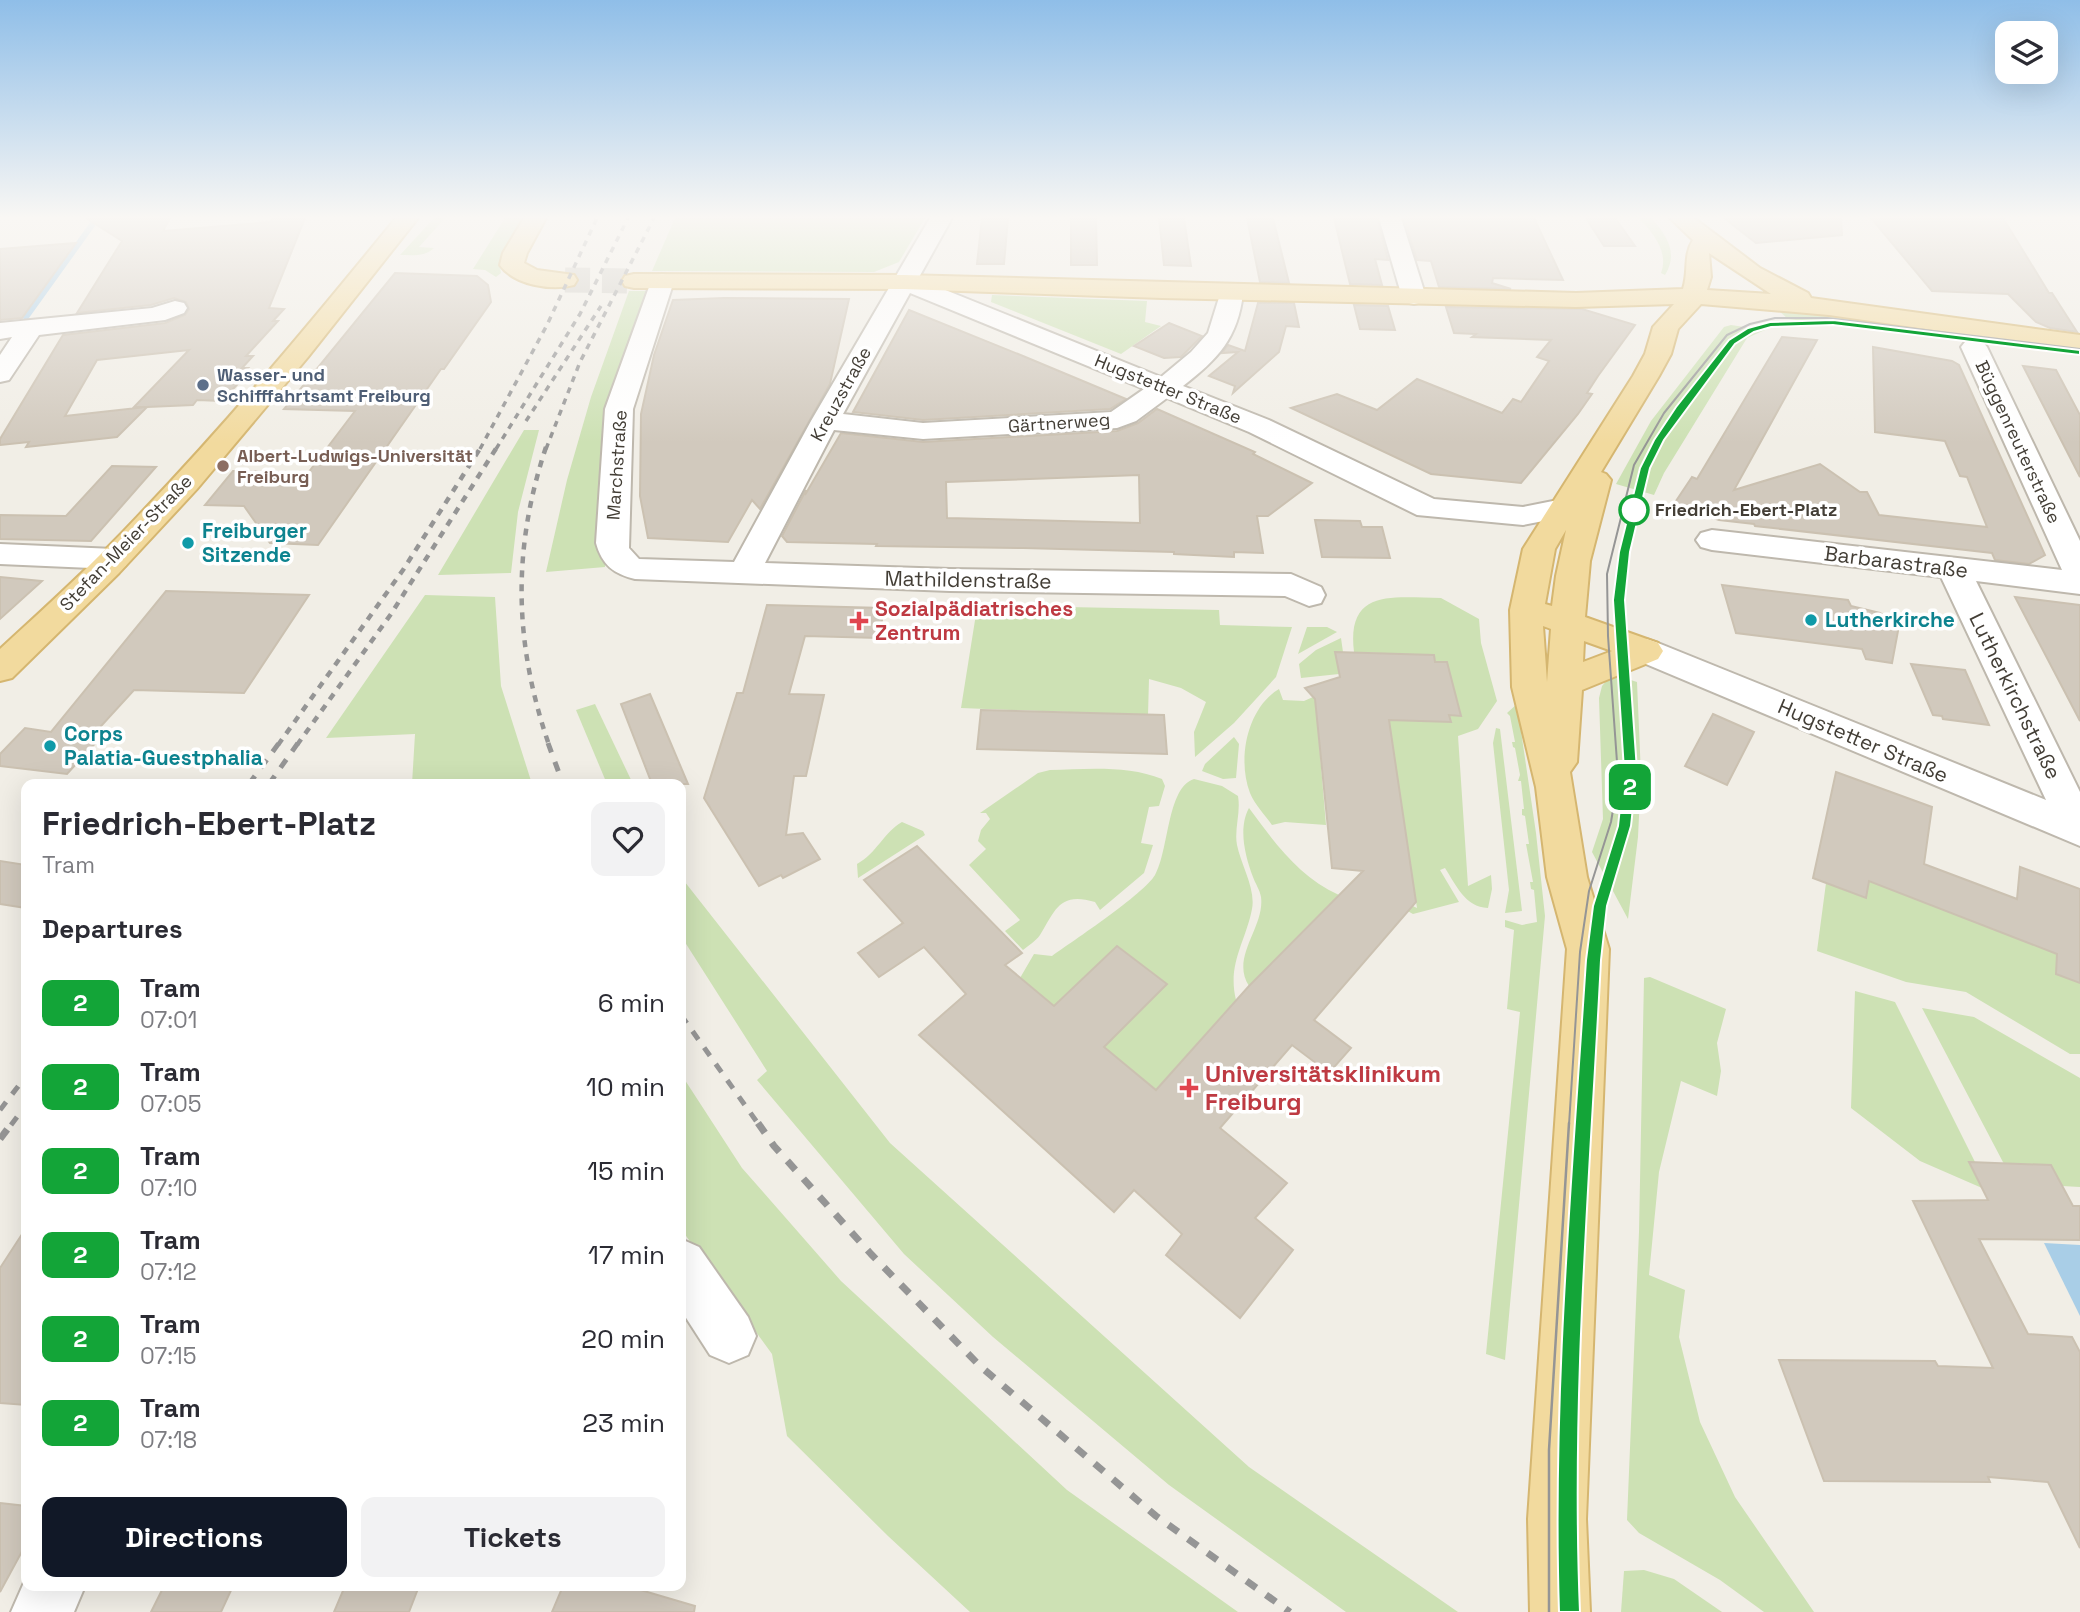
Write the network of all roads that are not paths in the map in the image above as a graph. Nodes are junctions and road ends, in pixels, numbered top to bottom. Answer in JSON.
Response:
{"nodes":[{"id":1,"x":345,"y":293,"type":"edge"},
{"id":2,"x":658,"y":293,"type":"edge"},
{"id":3,"x":898,"y":293,"type":"edge"},
{"id":4,"x":932,"y":293,"type":"edge"},
{"id":5,"x":1231,"y":293,"type":"edge"},
{"id":6,"x":1241,"y":293,"type":"edge"},
{"id":7,"x":1413,"y":293,"type":"edge"},
{"id":8,"x":1645,"y":293,"type":"edge"},
{"id":9,"x":1700,"y":293,"type":"edge"},
{"id":10,"x":1720,"y":293,"type":"edge"},
{"id":11,"x":1792,"y":293,"type":"edge"},
{"id":12,"x":1639,"y":296,"type":"junction"},
{"id":13,"x":1414,"y":297,"type":"junction"},
{"id":14,"x":1576,"y":300,"type":"junction"},
{"id":15,"x":1701,"y":306,"type":"junction"},
{"id":16,"x":175,"y":308,"type":"dead end"},
{"id":17,"x":1824,"y":308,"type":"junction"},
{"id":18,"x":31,"y":328,"type":"junction"},
{"id":19,"x":0,"y":331,"type":"edge"},
{"id":20,"x":2080,"y":343,"type":"edge"},
{"id":21,"x":1974,"y":347,"type":"junction"},
{"id":22,"x":2080,"y":360,"type":"edge"},
{"id":23,"x":0,"y":374,"type":"edge"},
{"id":24,"x":1163,"y":387,"type":"junction"},
{"id":25,"x":825,"y":421,"type":"junction"},
{"id":26,"x":1606,"y":444,"type":"junction"},
{"id":27,"x":1563,"y":509,"type":"junction"},
{"id":28,"x":1712,"y":540,"type":"dead end"},
{"id":29,"x":0,"y":554,"type":"edge"},
{"id":30,"x":114,"y":559,"type":"junction"},
{"id":31,"x":625,"y":566,"type":"joint"},
{"id":32,"x":1954,"y":570,"type":"junction"},
{"id":33,"x":744,"y":573,"type":"junction"},
{"id":34,"x":2080,"y":574,"type":"edge"},
{"id":35,"x":2080,"y":583,"type":"edge"},
{"id":36,"x":1308,"y":594,"type":"dead end"},
{"id":37,"x":1527,"y":610,"type":"junction"},
{"id":38,"x":1568,"y":622,"type":"junction"},
{"id":39,"x":1647,"y":651,"type":"junction"},
{"id":40,"x":0,"y":669,"type":"edge"},
{"id":41,"x":1564,"y":684,"type":"junction"},
{"id":42,"x":1555,"y":787,"type":"junction"},
{"id":43,"x":2071,"y":827,"type":"edge"},
{"id":44,"x":686,"y":1272,"type":"edge"},
{"id":45,"x":729,"y":1336,"type":"dead end"},
{"id":46,"x":52,"y":1591,"type":"edge"},
{"id":47,"x":41,"y":1612,"type":"edge"},
{"id":48,"x":1560,"y":1612,"type":"edge"}],
"edges":[{"from":1,"to":30,"type":"main road","name":"Stefan-Meier-Straße"},
{"from":2,"to":31,"type":"street","name":"Marchstraße"},
{"from":3,"to":25,"type":"street","name":"Kreuzstraße"},
{"from":4,"to":24,"type":"street","name":"Hugstetter Straße"},
{"from":5,"to":24,"type":"street","name":"Gärtnerweg"},
{"from":6,"to":13,"type":"main road"},
{"from":7,"to":13,"type":"street"},
{"from":8,"to":12,"type":"main road"},
{"from":9,"to":15,"type":"main road"},
{"from":10,"to":15,"type":"main road"},
{"from":11,"to":17,"type":"main road"},
{"from":12,"to":14,"type":"main road"},
{"from":12,"to":15,"type":"main road"},
{"from":13,"to":14,"type":"main road"},
{"from":14,"to":15,"type":"main road"},
{"from":15,"to":17,"type":"main road"},
{"from":15,"to":21,"type":"main road"},
{"from":15,"to":26,"type":"main road"},
{"from":16,"to":18,"type":"street"},
{"from":17,"to":20,"type":"main road"},
{"from":18,"to":19,"type":"street"},
{"from":18,"to":23,"type":"street"},
{"from":21,"to":22,"type":"main road"},
{"from":21,"to":34,"type":"street","name":"Büggenreuterstraße"},
{"from":24,"to":25,"type":"street","name":"Gärtnerweg"},
{"from":24,"to":27,"type":"street","name":"Hugstetter Straße"},
{"from":25,"to":33,"type":"street","name":"Kreuzstraße"},
{"from":26,"to":27,"type":"main road"},
{"from":26,"to":38,"type":"main road"},
{"from":27,"to":37,"type":"main road"},
{"from":28,"to":32,"type":"street","name":"Barbarastraße"},
{"from":29,"to":30,"type":"street"},
{"from":30,"to":40,"type":"main road","name":"Stefan-Meier-Straße"},
{"from":31,"to":33,"type":"street","name":"Mathildenstraße"},
{"from":32,"to":35,"type":"street","name":"Barbarastraße"},
{"from":32,"to":43,"type":"street","name":"Lutherkirchstraße"},
{"from":33,"to":36,"type":"street","name":"Mathildenstraße"},
{"from":37,"to":38,"type":"main road"},
{"from":37,"to":42,"type":"main road"},
{"from":38,"to":39,"type":"main road"},
{"from":38,"to":41,"type":"main road"},
{"from":39,"to":41,"type":"main road"},
{"from":39,"to":43,"type":"street","name":"Hugstetter Straße"},
{"from":41,"to":42,"type":"main road"},
{"from":42,"to":48,"type":"main road"},
{"from":44,"to":45,"type":"street"},
{"from":46,"to":47,"type":"street"}]}
